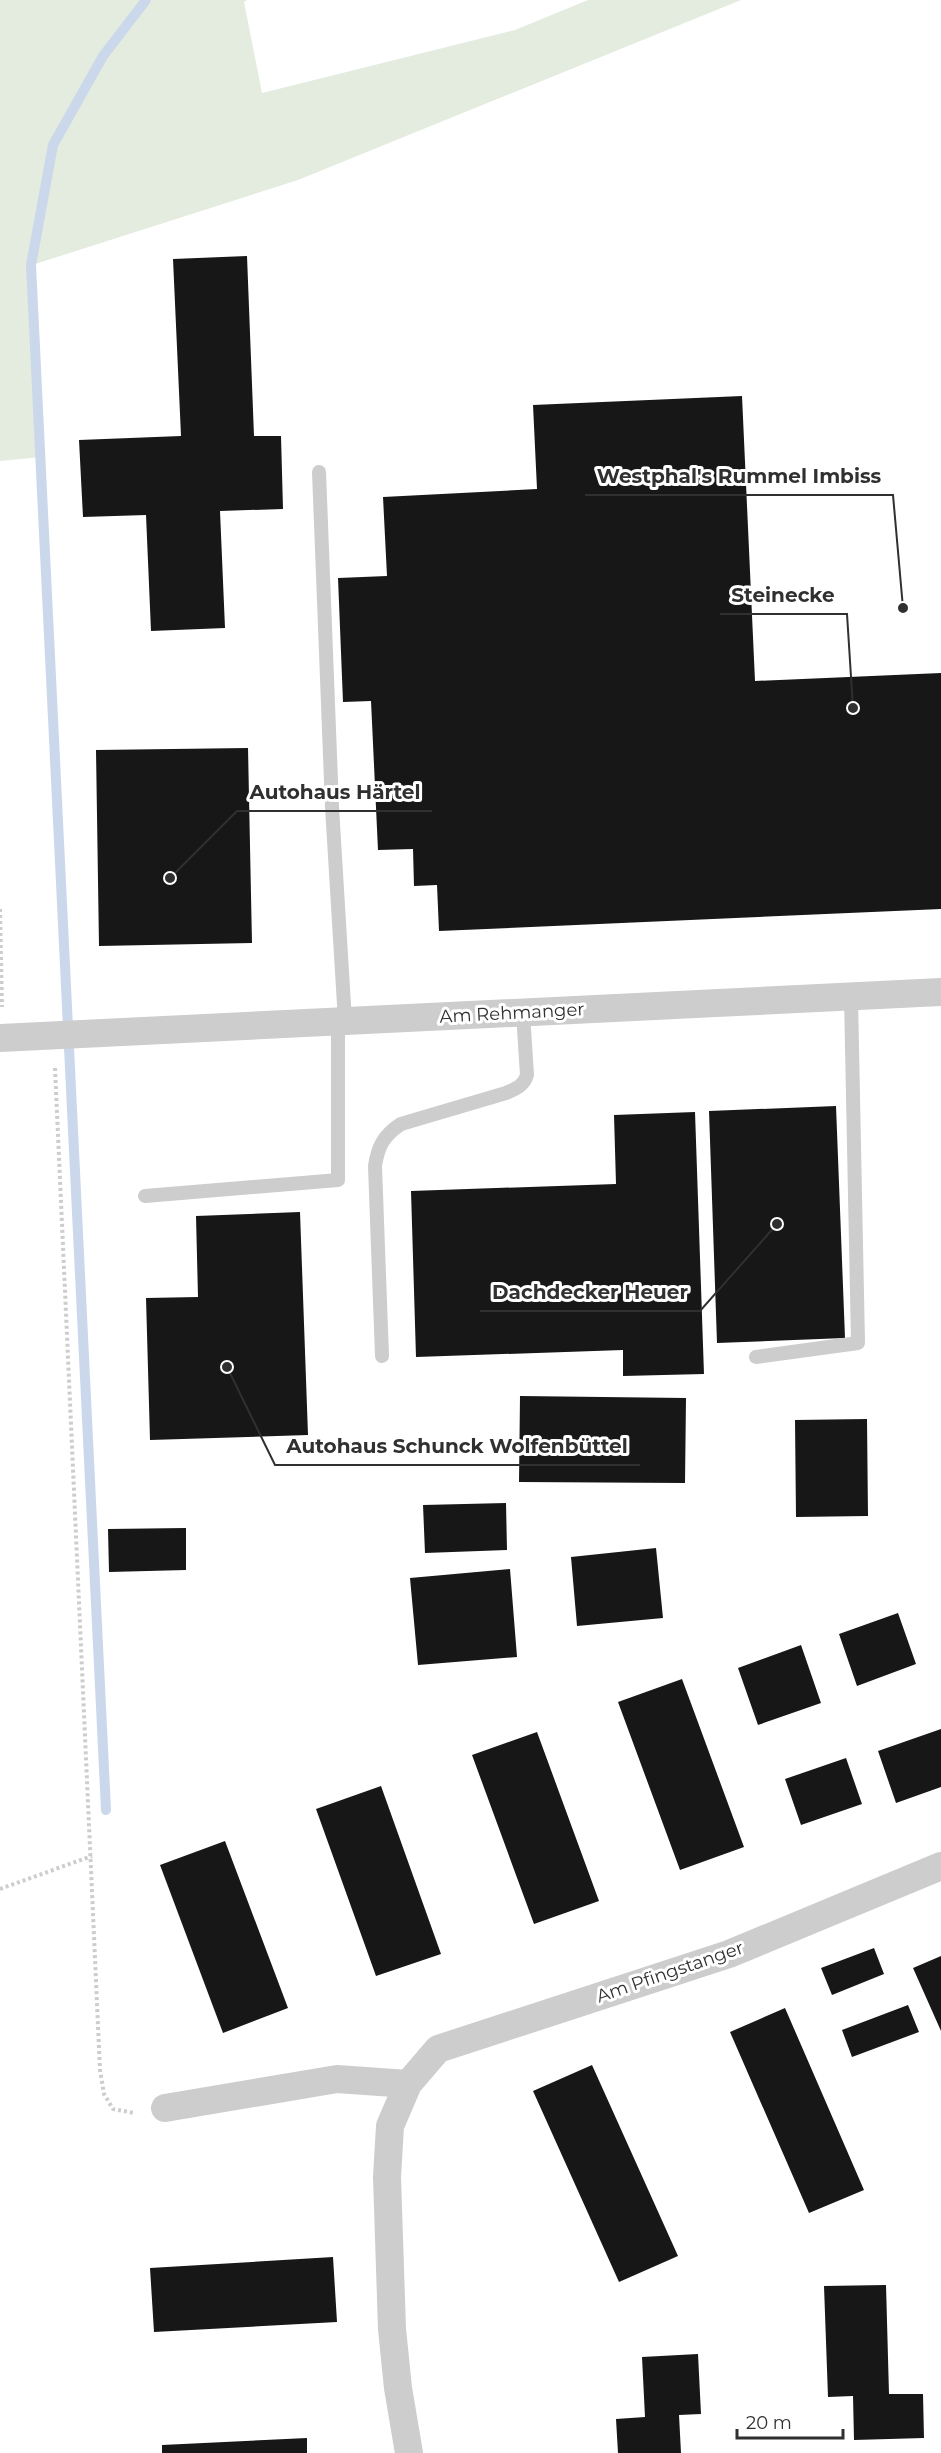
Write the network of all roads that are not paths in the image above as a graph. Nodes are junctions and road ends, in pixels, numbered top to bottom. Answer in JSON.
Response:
{"nodes":[{"id":1,"x":319,"y":472,"type":"dead end"},
{"id":2,"x":941,"y":992,"type":"edge"},
{"id":3,"x":852,"y":997,"type":"junction"},
{"id":4,"x":523,"y":1013,"type":"junction"},
{"id":5,"x":342,"y":1021,"type":"junction"},
{"id":6,"x":1,"y":1038,"type":"edge"},
{"id":7,"x":145,"y":1196,"type":"dead end"},
{"id":8,"x":382,"y":1356,"type":"dead end"},
{"id":9,"x":756,"y":1357,"type":"dead end"},
{"id":10,"x":941,"y":1866,"type":"edge"},
{"id":11,"x":408,"y":2084,"type":"junction"},
{"id":12,"x":165,"y":2108,"type":"road end"},
{"id":13,"x":409,"y":2453,"type":"edge"}],
"edges":[{"from":1,"to":5,"type":"lane"},
{"from":2,"to":3,"type":"street","name":"Am Rehmanger"},
{"from":3,"to":4,"type":"street","name":"Am Rehmanger"},
{"from":3,"to":9,"type":"lane"},
{"from":4,"to":5,"type":"street","name":"Am Rehmanger"},
{"from":4,"to":8,"type":"lane"},
{"from":5,"to":6,"type":"street","name":"Am Rehmanger"},
{"from":5,"to":7,"type":"lane"},
{"from":10,"to":11,"type":"street","name":"Am Pfingstanger"},
{"from":11,"to":12,"type":"street"},
{"from":11,"to":13,"type":"street","name":"Am Pfingstanger"}]}
